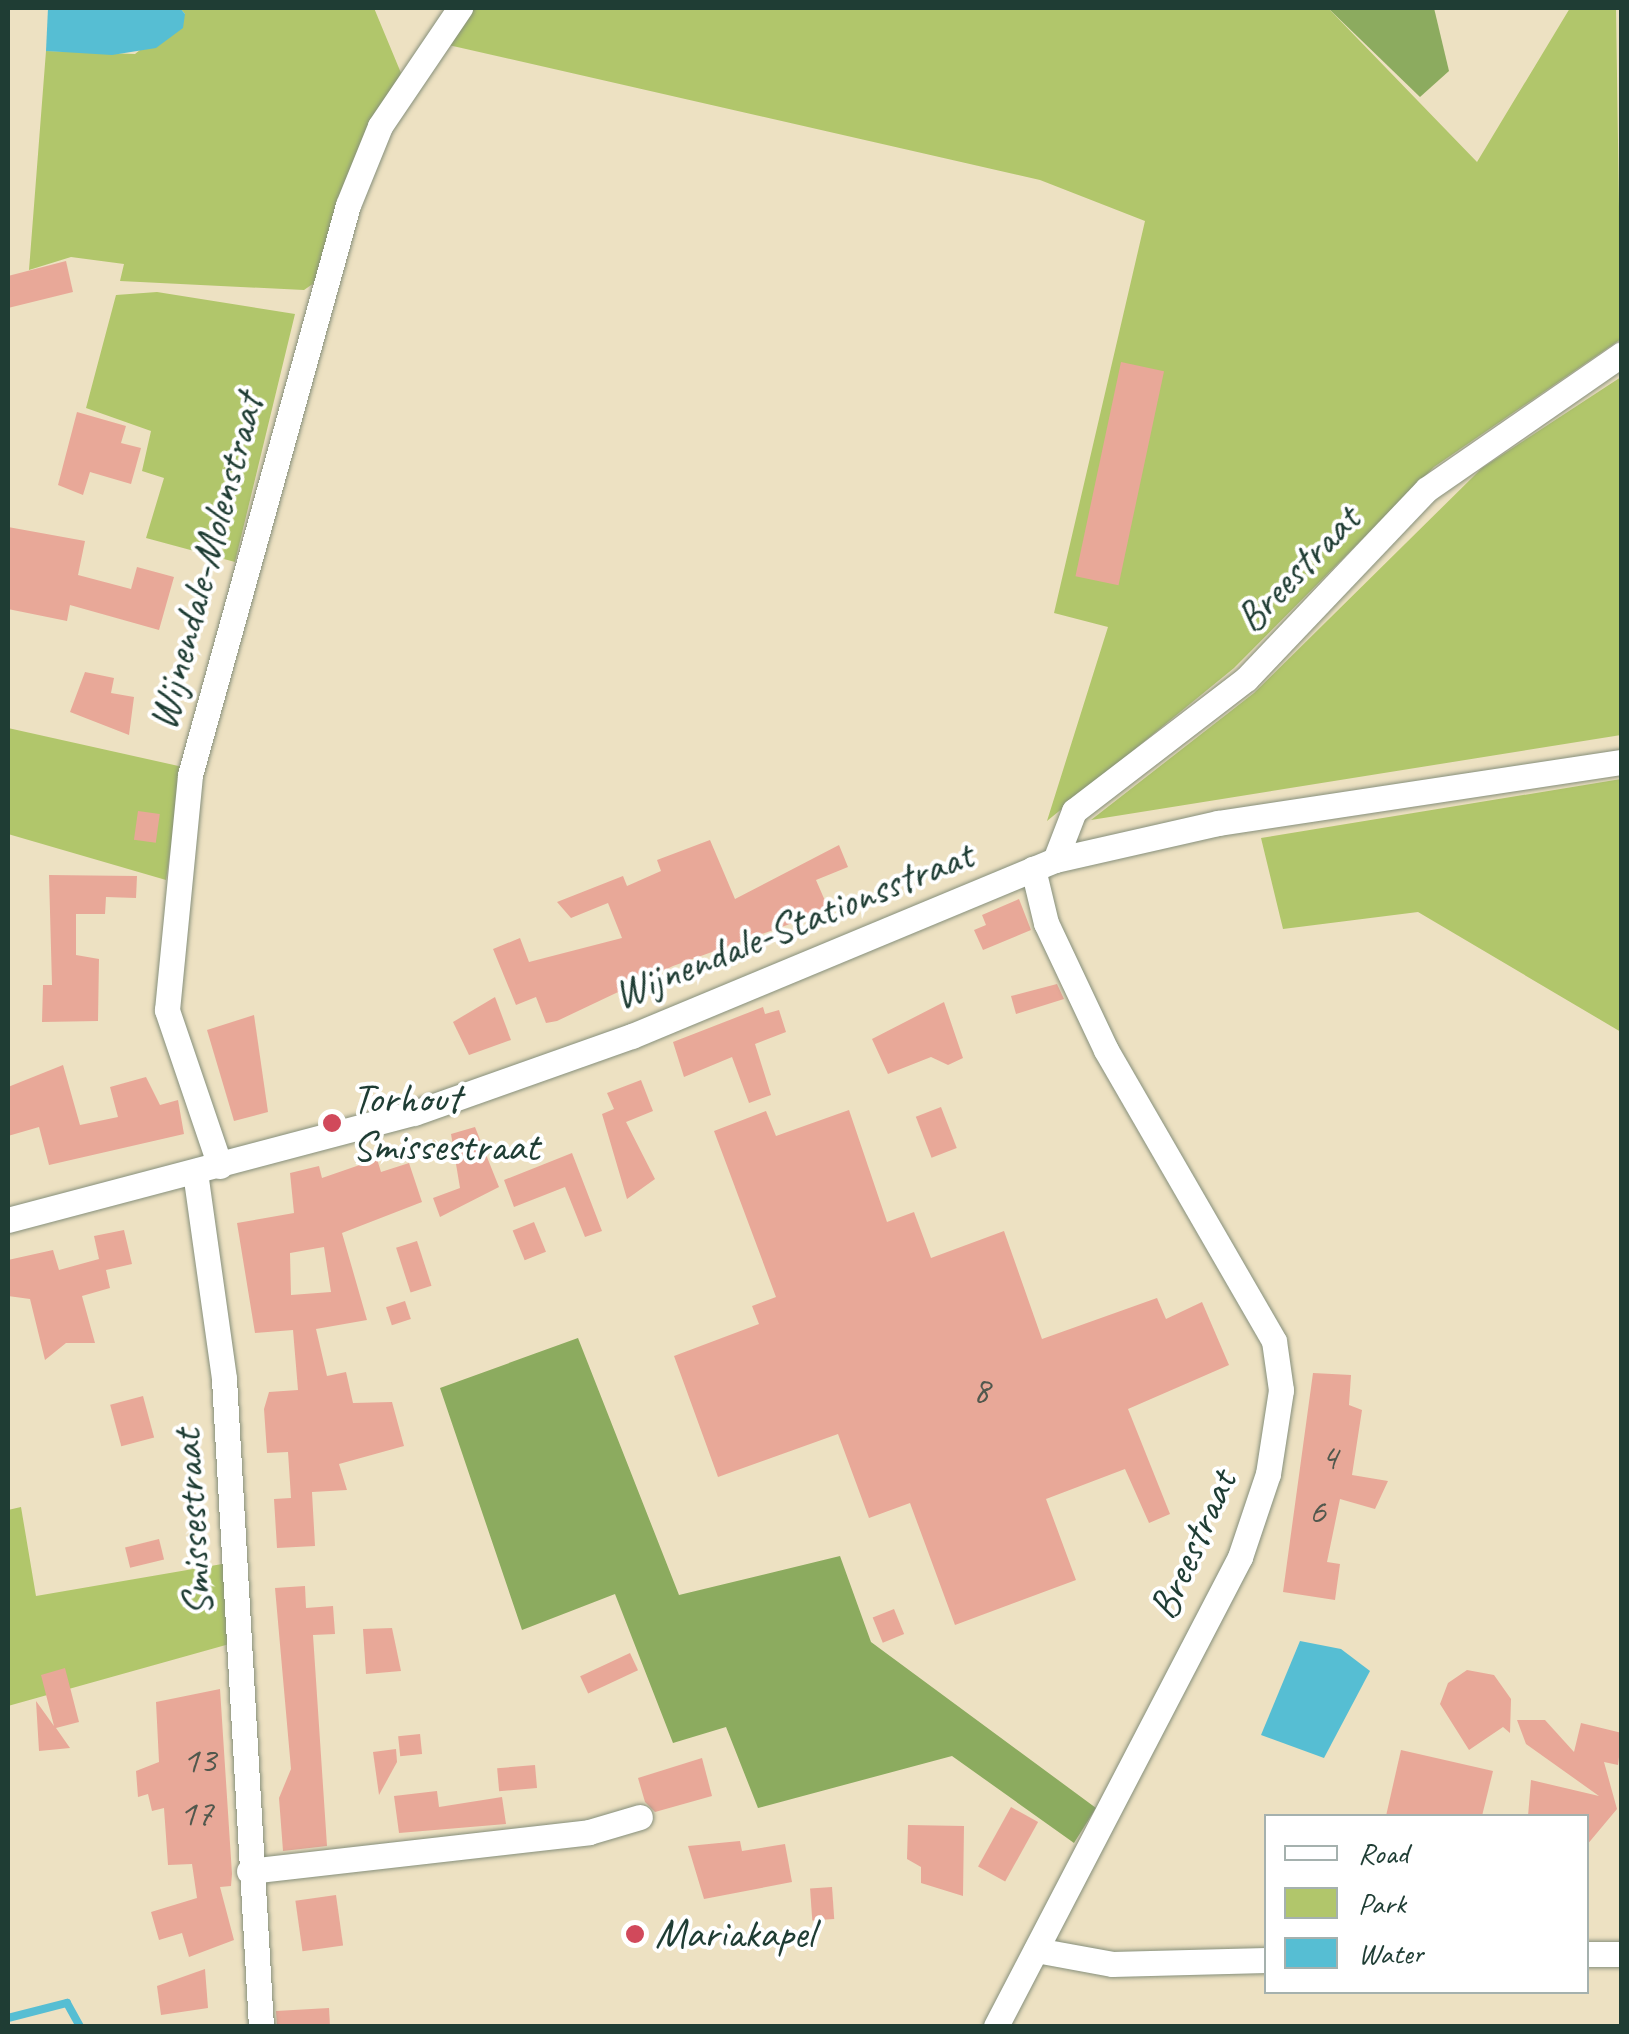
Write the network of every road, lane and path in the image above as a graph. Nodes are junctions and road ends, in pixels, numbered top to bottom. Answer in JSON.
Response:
{"nodes":[{"id":1,"x":460,"y":8,"type":"edge"},
{"id":2,"x":1622,"y":354,"type":"edge"},
{"id":3,"x":1622,"y":762,"type":"edge"},
{"id":4,"x":1044,"y":865,"type":"junction"},
{"id":5,"x":207,"y":1169,"type":"junction"},
{"id":6,"x":8,"y":1220,"type":"edge"},
{"id":7,"x":640,"y":1817,"type":"dead end"},
{"id":8,"x":249,"y":1871,"type":"junction"},
{"id":9,"x":1036,"y":1950,"type":"junction"},
{"id":10,"x":1589,"y":1954,"type":"edge"},
{"id":11,"x":1622,"y":1954,"type":"edge"},
{"id":12,"x":1264,"y":1960,"type":"edge"},
{"id":13,"x":261,"y":2026,"type":"edge"},
{"id":14,"x":996,"y":2026,"type":"edge"}],
"edges":[{"from":1,"to":5,"type":"street","name":"Wijnendale-Molenstraat"},
{"from":2,"to":4,"type":"street","name":"Breestraat"},
{"from":3,"to":4,"type":"street","name":"Wijnendale-Stationsstraat"},
{"from":4,"to":5,"type":"street","name":"Wijnendale-Stationsstraat"},
{"from":4,"to":9,"type":"street","name":"Breestraat"},
{"from":5,"to":6,"type":"street","name":"Wijnendale-Stationsstraat"},
{"from":5,"to":8,"type":"street","name":"Smissestraat"},
{"from":7,"to":8,"type":"street"},
{"from":8,"to":13,"type":"street","name":"Smissestraat"},
{"from":9,"to":12,"type":"street"},
{"from":9,"to":14,"type":"street","name":"Breestraat"},
{"from":10,"to":11,"type":"street"}]}
